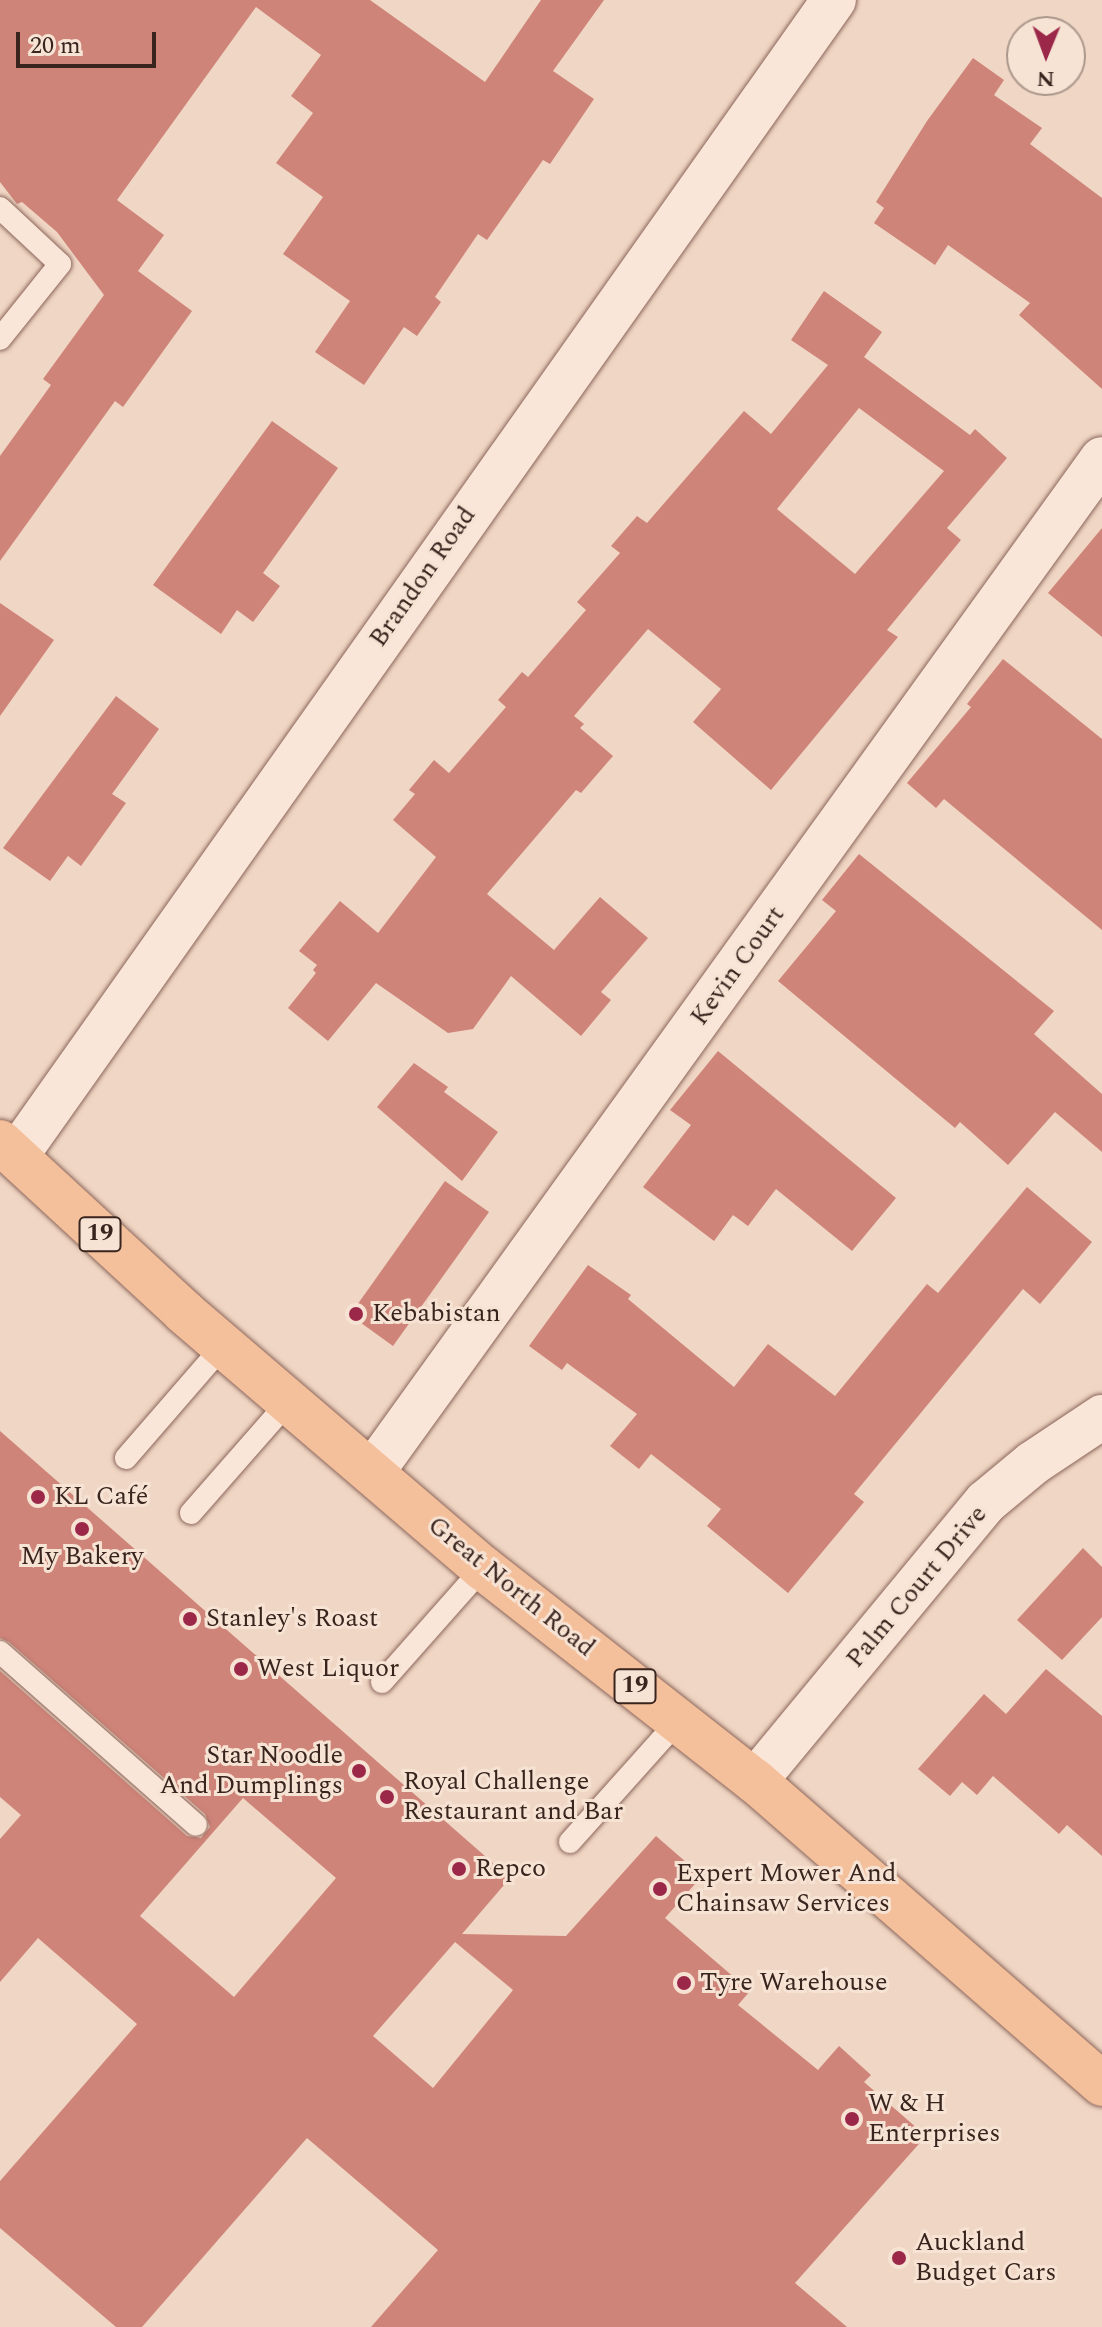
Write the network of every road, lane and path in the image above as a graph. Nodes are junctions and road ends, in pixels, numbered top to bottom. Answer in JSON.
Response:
{"nodes":[{"id":1,"x":834,"y":0,"type":"edge"},
{"id":2,"x":0,"y":208,"type":"edge"},
{"id":3,"x":0,"y":339,"type":"edge"},
{"id":4,"x":1102,"y":459,"type":"edge"},
{"id":5,"x":8,"y":1149,"type":"edge"},
{"id":6,"x":224,"y":1345,"type":"junction"},
{"id":7,"x":289,"y":1401,"type":"junction"},
{"id":8,"x":1102,"y":1417,"type":"edge"},
{"id":9,"x":126,"y":1458,"type":"dead end"},
{"id":10,"x":373,"y":1471,"type":"junction"},
{"id":11,"x":191,"y":1513,"type":"dead end"},
{"id":12,"x":483,"y":1568,"type":"junction"},
{"id":13,"x":0,"y":1652,"type":"edge"},
{"id":14,"x":382,"y":1682,"type":"dead end"},
{"id":15,"x":678,"y":1721,"type":"junction"},
{"id":16,"x":755,"y":1781,"type":"junction"},
{"id":17,"x":196,"y":1825,"type":"dead end"},
{"id":18,"x":570,"y":1842,"type":"dead end"},
{"id":19,"x":1102,"y":2084,"type":"edge"}],
"edges":[{"from":1,"to":5,"type":"street","name":"Brandon Road"},
{"from":2,"to":3,"type":"lane"},
{"from":4,"to":10,"type":"street","name":"Kevin Court"},
{"from":5,"to":6,"type":"main road","name":"Great North Road","number":"19"},
{"from":6,"to":7,"type":"main road","name":"Great North Road","number":"19"},
{"from":6,"to":9,"type":"lane"},
{"from":7,"to":10,"type":"main road","name":"Great North Road","number":"19"},
{"from":7,"to":11,"type":"lane"},
{"from":8,"to":16,"type":"street","name":"Palm Court Drive"},
{"from":10,"to":12,"type":"main road","name":"Great North Road","number":"19"},
{"from":12,"to":14,"type":"lane"},
{"from":12,"to":15,"type":"main road","name":"Great North Road","number":"19"},
{"from":13,"to":17,"type":"lane"},
{"from":15,"to":16,"type":"main road","name":"Great North Road","number":"19"},
{"from":15,"to":18,"type":"lane"},
{"from":16,"to":19,"type":"main road","name":"Great North Road","number":"19"}]}
